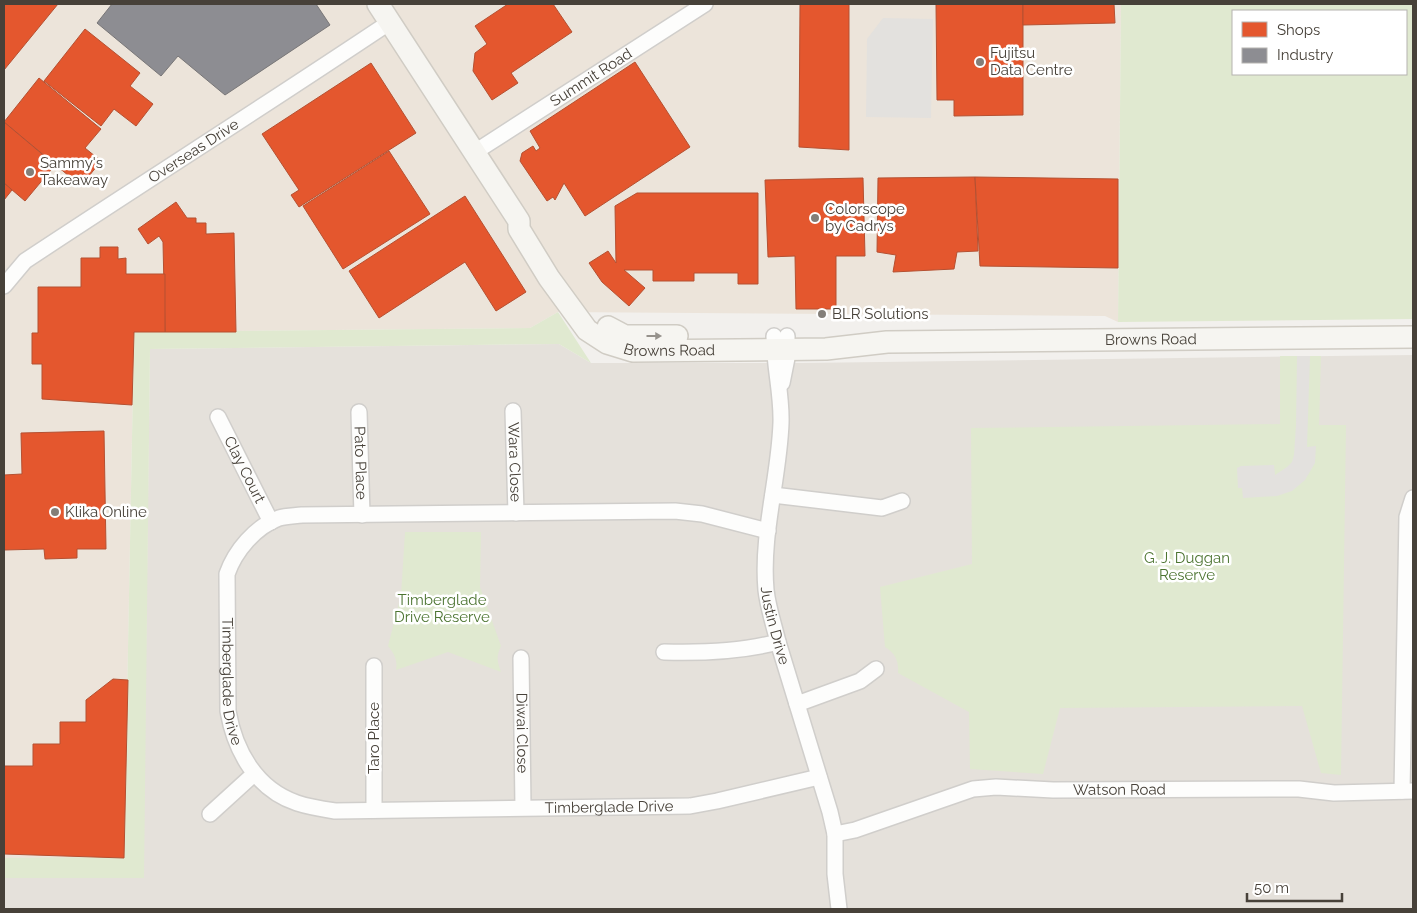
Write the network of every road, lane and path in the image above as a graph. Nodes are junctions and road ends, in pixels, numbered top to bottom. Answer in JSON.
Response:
{"nodes":[{"id":1,"x":378,"y":4,"type":"edge"},
{"id":2,"x":705,"y":4,"type":"edge"},
{"id":3,"x":390,"y":22,"type":"junction"},
{"id":4,"x":475,"y":152,"type":"junction"},
{"id":5,"x":4,"y":286,"type":"edge"},
{"id":6,"x":1413,"y":337,"type":"edge"},
{"id":7,"x":781,"y":343,"type":"junction"},
{"id":8,"x":513,"y":411,"type":"dead end"},
{"id":9,"x":359,"y":412,"type":"dead end"},
{"id":10,"x":218,"y":417,"type":"dead end"},
{"id":11,"x":773,"y":495,"type":"junction"},
{"id":12,"x":1413,"y":498,"type":"edge"},
{"id":13,"x":902,"y":501,"type":"dead end"},
{"id":14,"x":516,"y":513,"type":"junction"},
{"id":15,"x":362,"y":515,"type":"junction"},
{"id":16,"x":271,"y":522,"type":"junction"},
{"id":17,"x":768,"y":531,"type":"junction"},
{"id":18,"x":778,"y":642,"type":"junction"},
{"id":19,"x":664,"y":652,"type":"dead end"},
{"id":20,"x":521,"y":658,"type":"dead end"},
{"id":21,"x":374,"y":666,"type":"dead end"},
{"id":22,"x":876,"y":668,"type":"dead end"},
{"id":23,"x":797,"y":704,"type":"junction"},
{"id":24,"x":254,"y":774,"type":"junction"},
{"id":25,"x":819,"y":777,"type":"junction"},
{"id":26,"x":1408,"y":791,"type":"edge"},
{"id":27,"x":523,"y":807,"type":"junction"},
{"id":28,"x":374,"y":810,"type":"junction"},
{"id":29,"x":210,"y":814,"type":"dead end"},
{"id":30,"x":835,"y":834,"type":"junction"},
{"id":31,"x":838,"y":909,"type":"edge"}],
"edges":[{"from":1,"to":3,"type":"street","name":"Browns Road"},
{"from":2,"to":4,"type":"street","name":"Summit Road"},
{"from":3,"to":4,"type":"street","name":"Browns Road"},
{"from":3,"to":5,"type":"street","name":"Overseas Drive"},
{"from":4,"to":7,"type":"street","name":"Browns Road"},
{"from":6,"to":7,"type":"street","name":"Browns Road"},
{"from":7,"to":11,"type":"street","name":"Justin Drive"},
{"from":8,"to":14,"type":"street","name":"Wara Close"},
{"from":9,"to":15,"type":"street","name":"Pato Place"},
{"from":10,"to":16,"type":"street","name":"Clay Court"},
{"from":11,"to":13,"type":"street"},
{"from":11,"to":17,"type":"street","name":"Justin Drive"},
{"from":12,"to":26,"type":"street"},
{"from":14,"to":15,"type":"street","name":"Timberglade Drive"},
{"from":14,"to":17,"type":"street","name":"Timberglade Drive"},
{"from":15,"to":16,"type":"street","name":"Timberglade Drive"},
{"from":16,"to":24,"type":"street","name":"Timberglade Drive"},
{"from":17,"to":18,"type":"street","name":"Justin Drive"},
{"from":18,"to":19,"type":"street"},
{"from":18,"to":23,"type":"street","name":"Justin Drive"},
{"from":20,"to":27,"type":"street","name":"Diwai Close"},
{"from":21,"to":28,"type":"street","name":"Taro Place"},
{"from":22,"to":23,"type":"street"},
{"from":23,"to":25,"type":"street","name":"Justin Drive"},
{"from":24,"to":28,"type":"street","name":"Timberglade Drive"},
{"from":24,"to":29,"type":"street"},
{"from":25,"to":27,"type":"street","name":"Timberglade Drive"},
{"from":25,"to":30,"type":"street","name":"Justin Drive"},
{"from":26,"to":30,"type":"street","name":"Watson Road"},
{"from":27,"to":28,"type":"street","name":"Timberglade Drive"},
{"from":30,"to":31,"type":"street","name":"Justin Drive"}]}
